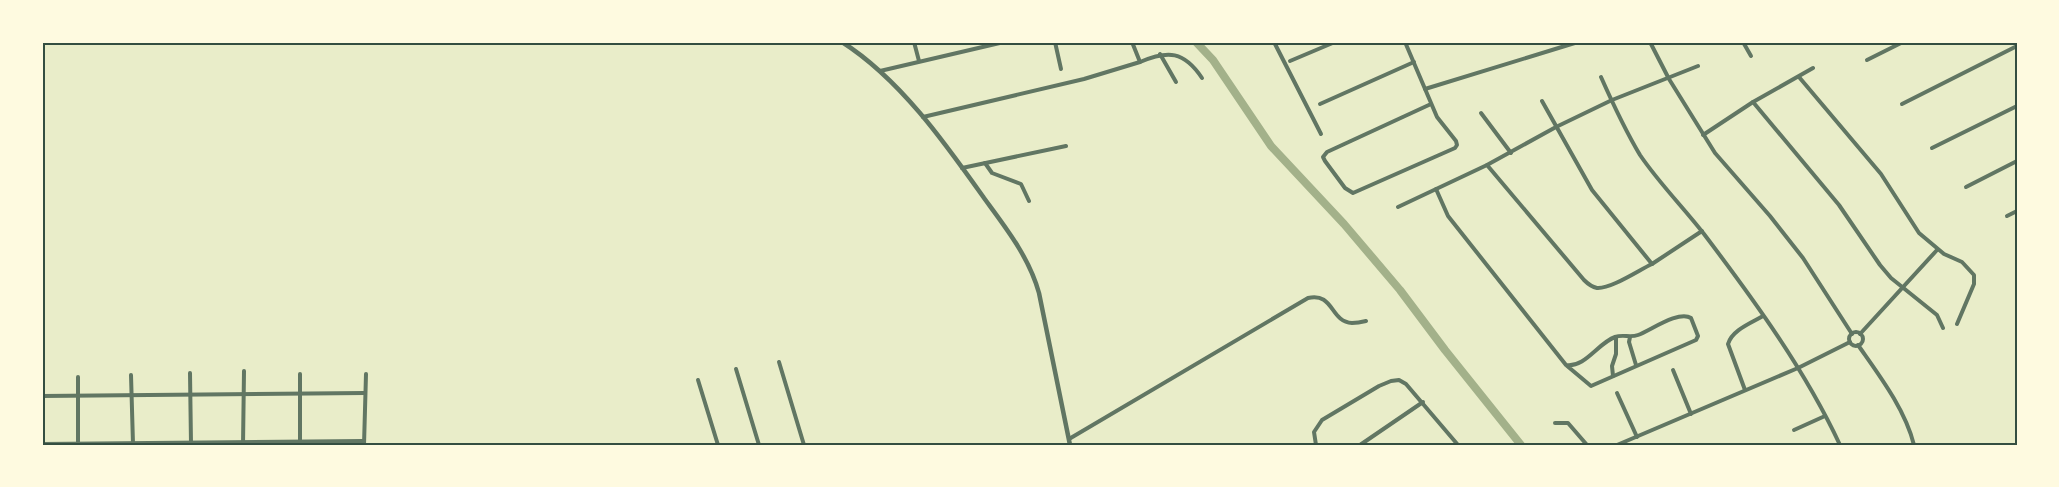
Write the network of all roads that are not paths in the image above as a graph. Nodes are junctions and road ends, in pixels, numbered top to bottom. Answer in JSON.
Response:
{"nodes":[{"id":1,"x":842,"y":42,"type":"edge"},
{"id":2,"x":914,"y":42,"type":"edge"},
{"id":3,"x":1004,"y":42,"type":"edge"},
{"id":4,"x":1055,"y":42,"type":"edge"},
{"id":5,"x":1132,"y":42,"type":"edge"},
{"id":6,"x":1274,"y":42,"type":"edge"},
{"id":7,"x":1335,"y":42,"type":"edge"},
{"id":8,"x":1405,"y":42,"type":"edge"},
{"id":9,"x":1578,"y":42,"type":"edge"},
{"id":10,"x":1658,"y":42,"type":"edge"},
{"id":11,"x":1743,"y":42,"type":"edge"},
{"id":12,"x":1903,"y":42,"type":"edge"},
{"id":13,"x":1651,"y":43,"type":"edge"},
{"id":14,"x":2017,"y":46,"type":"edge"},
{"id":15,"x":1160,"y":54,"type":"junction"},
{"id":16,"x":1751,"y":56,"type":"dead end"},
{"id":17,"x":1867,"y":60,"type":"dead end"},
{"id":18,"x":1290,"y":61,"type":"dead end"},
{"id":19,"x":919,"y":62,"type":"junction"},
{"id":20,"x":1140,"y":62,"type":"junction"},
{"id":21,"x":1414,"y":62,"type":"junction"},
{"id":22,"x":1698,"y":66,"type":"dead end"},
{"id":23,"x":1813,"y":68,"type":"dead end"},
{"id":24,"x":1061,"y":69,"type":"dead end"},
{"id":25,"x":880,"y":71,"type":"junction"},
{"id":26,"x":1601,"y":77,"type":"dead end"},
{"id":27,"x":1799,"y":77,"type":"junction"},
{"id":28,"x":1202,"y":78,"type":"dead end"},
{"id":29,"x":1669,"y":79,"type":"junction"},
{"id":30,"x":1176,"y":82,"type":"dead end"},
{"id":31,"x":1425,"y":89,"type":"junction"},
{"id":32,"x":1612,"y":100,"type":"junction"},
{"id":33,"x":1542,"y":101,"type":"dead end"},
{"id":34,"x":1753,"y":102,"type":"junction"},
{"id":35,"x":1320,"y":104,"type":"dead end"},
{"id":36,"x":1902,"y":104,"type":"dead end"},
{"id":37,"x":1431,"y":105,"type":"junction"},
{"id":38,"x":2017,"y":106,"type":"edge"},
{"id":39,"x":1481,"y":113,"type":"dead end"},
{"id":40,"x":922,"y":117,"type":"junction"},
{"id":41,"x":1556,"y":127,"type":"junction"},
{"id":42,"x":1322,"y":134,"type":"dead end"},
{"id":43,"x":1703,"y":135,"type":"junction"},
{"id":44,"x":1066,"y":146,"type":"dead end"},
{"id":45,"x":1932,"y":148,"type":"dead end"},
{"id":46,"x":1511,"y":153,"type":"junction"},
{"id":47,"x":2017,"y":161,"type":"edge"},
{"id":48,"x":985,"y":163,"type":"junction"},
{"id":49,"x":1487,"y":165,"type":"junction"},
{"id":50,"x":962,"y":168,"type":"junction"},
{"id":51,"x":1966,"y":187,"type":"dead end"},
{"id":52,"x":1436,"y":189,"type":"junction"},
{"id":53,"x":1029,"y":201,"type":"dead end"},
{"id":54,"x":1398,"y":207,"type":"dead end"},
{"id":55,"x":2017,"y":211,"type":"edge"},
{"id":56,"x":2007,"y":216,"type":"dead end"},
{"id":57,"x":1702,"y":231,"type":"junction"},
{"id":58,"x":1937,"y":249,"type":"junction"},
{"id":59,"x":1652,"y":264,"type":"junction"},
{"id":60,"x":1903,"y":288,"type":"junction"},
{"id":61,"x":1763,"y":316,"type":"junction"},
{"id":62,"x":1366,"y":321,"type":"dead end"},
{"id":63,"x":1957,"y":324,"type":"dead end"},
{"id":64,"x":1943,"y":328,"type":"dead end"},
{"id":65,"x":1852,"y":334,"type":"junction"},
{"id":66,"x":1860,"y":334,"type":"junction"},
{"id":67,"x":1616,"y":336,"type":"junction"},
{"id":68,"x":1630,"y":337,"type":"junction"},
{"id":69,"x":1850,"y":342,"type":"junction"},
{"id":70,"x":1858,"y":345,"type":"junction"},
{"id":71,"x":779,"y":362,"type":"dead end"},
{"id":72,"x":1566,"y":365,"type":"junction"},
{"id":73,"x":1636,"y":366,"type":"junction"},
{"id":74,"x":1798,"y":368,"type":"junction"},
{"id":75,"x":736,"y":369,"type":"dead end"},
{"id":76,"x":1673,"y":370,"type":"dead end"},
{"id":77,"x":244,"y":371,"type":"dead end"},
{"id":78,"x":190,"y":374,"type":"dead end"},
{"id":79,"x":300,"y":374,"type":"dead end"},
{"id":80,"x":366,"y":374,"type":"dead end"},
{"id":81,"x":131,"y":375,"type":"dead end"},
{"id":82,"x":1613,"y":376,"type":"junction"},
{"id":83,"x":78,"y":377,"type":"dead end"},
{"id":84,"x":698,"y":380,"type":"dead end"},
{"id":85,"x":1746,"y":390,"type":"junction"},
{"id":86,"x":365,"y":393,"type":"junction"},
{"id":87,"x":1617,"y":393,"type":"dead end"},
{"id":88,"x":244,"y":394,"type":"junction"},
{"id":89,"x":300,"y":394,"type":"junction"},
{"id":90,"x":132,"y":395,"type":"junction"},
{"id":91,"x":190,"y":395,"type":"junction"},
{"id":92,"x":42,"y":396,"type":"edge"},
{"id":93,"x":78,"y":396,"type":"junction"},
{"id":94,"x":1423,"y":402,"type":"junction"},
{"id":95,"x":1691,"y":414,"type":"junction"},
{"id":96,"x":1825,"y":416,"type":"junction"},
{"id":97,"x":1555,"y":423,"type":"dead end"},
{"id":98,"x":1794,"y":430,"type":"dead end"},
{"id":99,"x":1637,"y":437,"type":"junction"},
{"id":100,"x":1069,"y":439,"type":"junction"},
{"id":101,"x":300,"y":443,"type":"edge"},
{"id":102,"x":364,"y":443,"type":"edge"},
{"id":103,"x":42,"y":444,"type":"edge"},
{"id":104,"x":78,"y":444,"type":"edge"},
{"id":105,"x":133,"y":444,"type":"edge"},
{"id":106,"x":191,"y":444,"type":"edge"},
{"id":107,"x":243,"y":444,"type":"edge"},
{"id":108,"x":1455,"y":444,"type":"edge"},
{"id":109,"x":718,"y":445,"type":"edge"},
{"id":110,"x":759,"y":445,"type":"edge"},
{"id":111,"x":804,"y":445,"type":"edge"},
{"id":112,"x":1070,"y":445,"type":"edge"},
{"id":113,"x":1316,"y":445,"type":"edge"},
{"id":114,"x":1360,"y":445,"type":"edge"},
{"id":115,"x":1587,"y":445,"type":"edge"},
{"id":116,"x":1617,"y":445,"type":"edge"},
{"id":117,"x":1840,"y":445,"type":"edge"},
{"id":118,"x":1914,"y":445,"type":"edge"}],
"edges":[{"from":1,"to":25,"type":"street"},
{"from":2,"to":19,"type":"street"},
{"from":3,"to":19,"type":"street"},
{"from":4,"to":24,"type":"street"},
{"from":5,"to":20,"type":"street"},
{"from":6,"to":42,"type":"street"},
{"from":7,"to":18,"type":"street"},
{"from":8,"to":21,"type":"street"},
{"from":9,"to":31,"type":"street"},
{"from":10,"to":13,"type":"street"},
{"from":11,"to":16,"type":"street"},
{"from":12,"to":17,"type":"street"},
{"from":13,"to":29,"type":"street"},
{"from":14,"to":36,"type":"street"},
{"from":15,"to":20,"type":"street"},
{"from":15,"to":28,"type":"street"},
{"from":15,"to":30,"type":"street"},
{"from":19,"to":25,"type":"street"},
{"from":20,"to":40,"type":"street"},
{"from":21,"to":31,"type":"street"},
{"from":21,"to":35,"type":"street"},
{"from":22,"to":29,"type":"street"},
{"from":23,"to":27,"type":"street"},
{"from":25,"to":40,"type":"street"},
{"from":26,"to":32,"type":"street"},
{"from":27,"to":34,"type":"street"},
{"from":27,"to":58,"type":"street"},
{"from":29,"to":32,"type":"street"},
{"from":29,"to":43,"type":"street"},
{"from":31,"to":37,"type":"street"},
{"from":32,"to":41,"type":"street"},
{"from":32,"to":57,"type":"street"},
{"from":33,"to":41,"type":"street"},
{"from":34,"to":43,"type":"street"},
{"from":34,"to":60,"type":"street"},
{"from":37,"to":37,"type":"street"},
{"from":38,"to":45,"type":"street"},
{"from":39,"to":46,"type":"street"},
{"from":40,"to":50,"type":"street"},
{"from":41,"to":46,"type":"street"},
{"from":41,"to":59,"type":"street"},
{"from":43,"to":65,"type":"street"},
{"from":44,"to":48,"type":"street"},
{"from":46,"to":49,"type":"street"},
{"from":47,"to":51,"type":"street"},
{"from":48,"to":50,"type":"street"},
{"from":48,"to":53,"type":"street"},
{"from":49,"to":52,"type":"street"},
{"from":49,"to":59,"type":"street"},
{"from":50,"to":100,"type":"street"},
{"from":52,"to":54,"type":"street"},
{"from":52,"to":72,"type":"street"},
{"from":55,"to":56,"type":"street"},
{"from":57,"to":59,"type":"street"},
{"from":57,"to":61,"type":"street"},
{"from":58,"to":60,"type":"street"},
{"from":58,"to":63,"type":"street"},
{"from":60,"to":64,"type":"street"},
{"from":60,"to":66,"type":"street"},
{"from":61,"to":74,"type":"street"},
{"from":61,"to":85,"type":"street"},
{"from":62,"to":100,"type":"street"},
{"from":65,"to":66,"type":"street"},
{"from":65,"to":69,"type":"street"},
{"from":66,"to":70,"type":"street"},
{"from":67,"to":68,"type":"street"},
{"from":67,"to":72,"type":"street"},
{"from":67,"to":82,"type":"street"},
{"from":68,"to":73,"type":"street"},
{"from":68,"to":73,"type":"street"},
{"from":69,"to":70,"type":"street"},
{"from":69,"to":74,"type":"street"},
{"from":70,"to":118,"type":"street"},
{"from":71,"to":111,"type":"street"},
{"from":72,"to":82,"type":"street"},
{"from":73,"to":82,"type":"street"},
{"from":74,"to":85,"type":"street"},
{"from":74,"to":96,"type":"street"},
{"from":75,"to":110,"type":"street"},
{"from":76,"to":95,"type":"street"},
{"from":77,"to":88,"type":"street"},
{"from":78,"to":91,"type":"street"},
{"from":79,"to":89,"type":"street"},
{"from":80,"to":86,"type":"street"},
{"from":81,"to":90,"type":"street"},
{"from":83,"to":93,"type":"street"},
{"from":84,"to":109,"type":"street"},
{"from":85,"to":95,"type":"street"},
{"from":86,"to":89,"type":"street"},
{"from":86,"to":102,"type":"street"},
{"from":87,"to":99,"type":"street"},
{"from":88,"to":89,"type":"street"},
{"from":88,"to":91,"type":"street"},
{"from":88,"to":107,"type":"street"},
{"from":89,"to":101,"type":"street"},
{"from":90,"to":91,"type":"street"},
{"from":90,"to":93,"type":"street"},
{"from":90,"to":105,"type":"street"},
{"from":91,"to":106,"type":"street"},
{"from":92,"to":93,"type":"street"},
{"from":93,"to":104,"type":"street"},
{"from":94,"to":108,"type":"street"},
{"from":94,"to":113,"type":"street"},
{"from":94,"to":114,"type":"street"},
{"from":95,"to":99,"type":"street"},
{"from":96,"to":98,"type":"street"},
{"from":96,"to":117,"type":"street"},
{"from":97,"to":115,"type":"street"},
{"from":99,"to":116,"type":"street"},
{"from":100,"to":112,"type":"street"},
{"from":101,"to":102,"type":"street"},
{"from":101,"to":107,"type":"street"},
{"from":103,"to":104,"type":"street"},
{"from":104,"to":105,"type":"street"},
{"from":105,"to":106,"type":"street"},
{"from":106,"to":107,"type":"street"}]}
